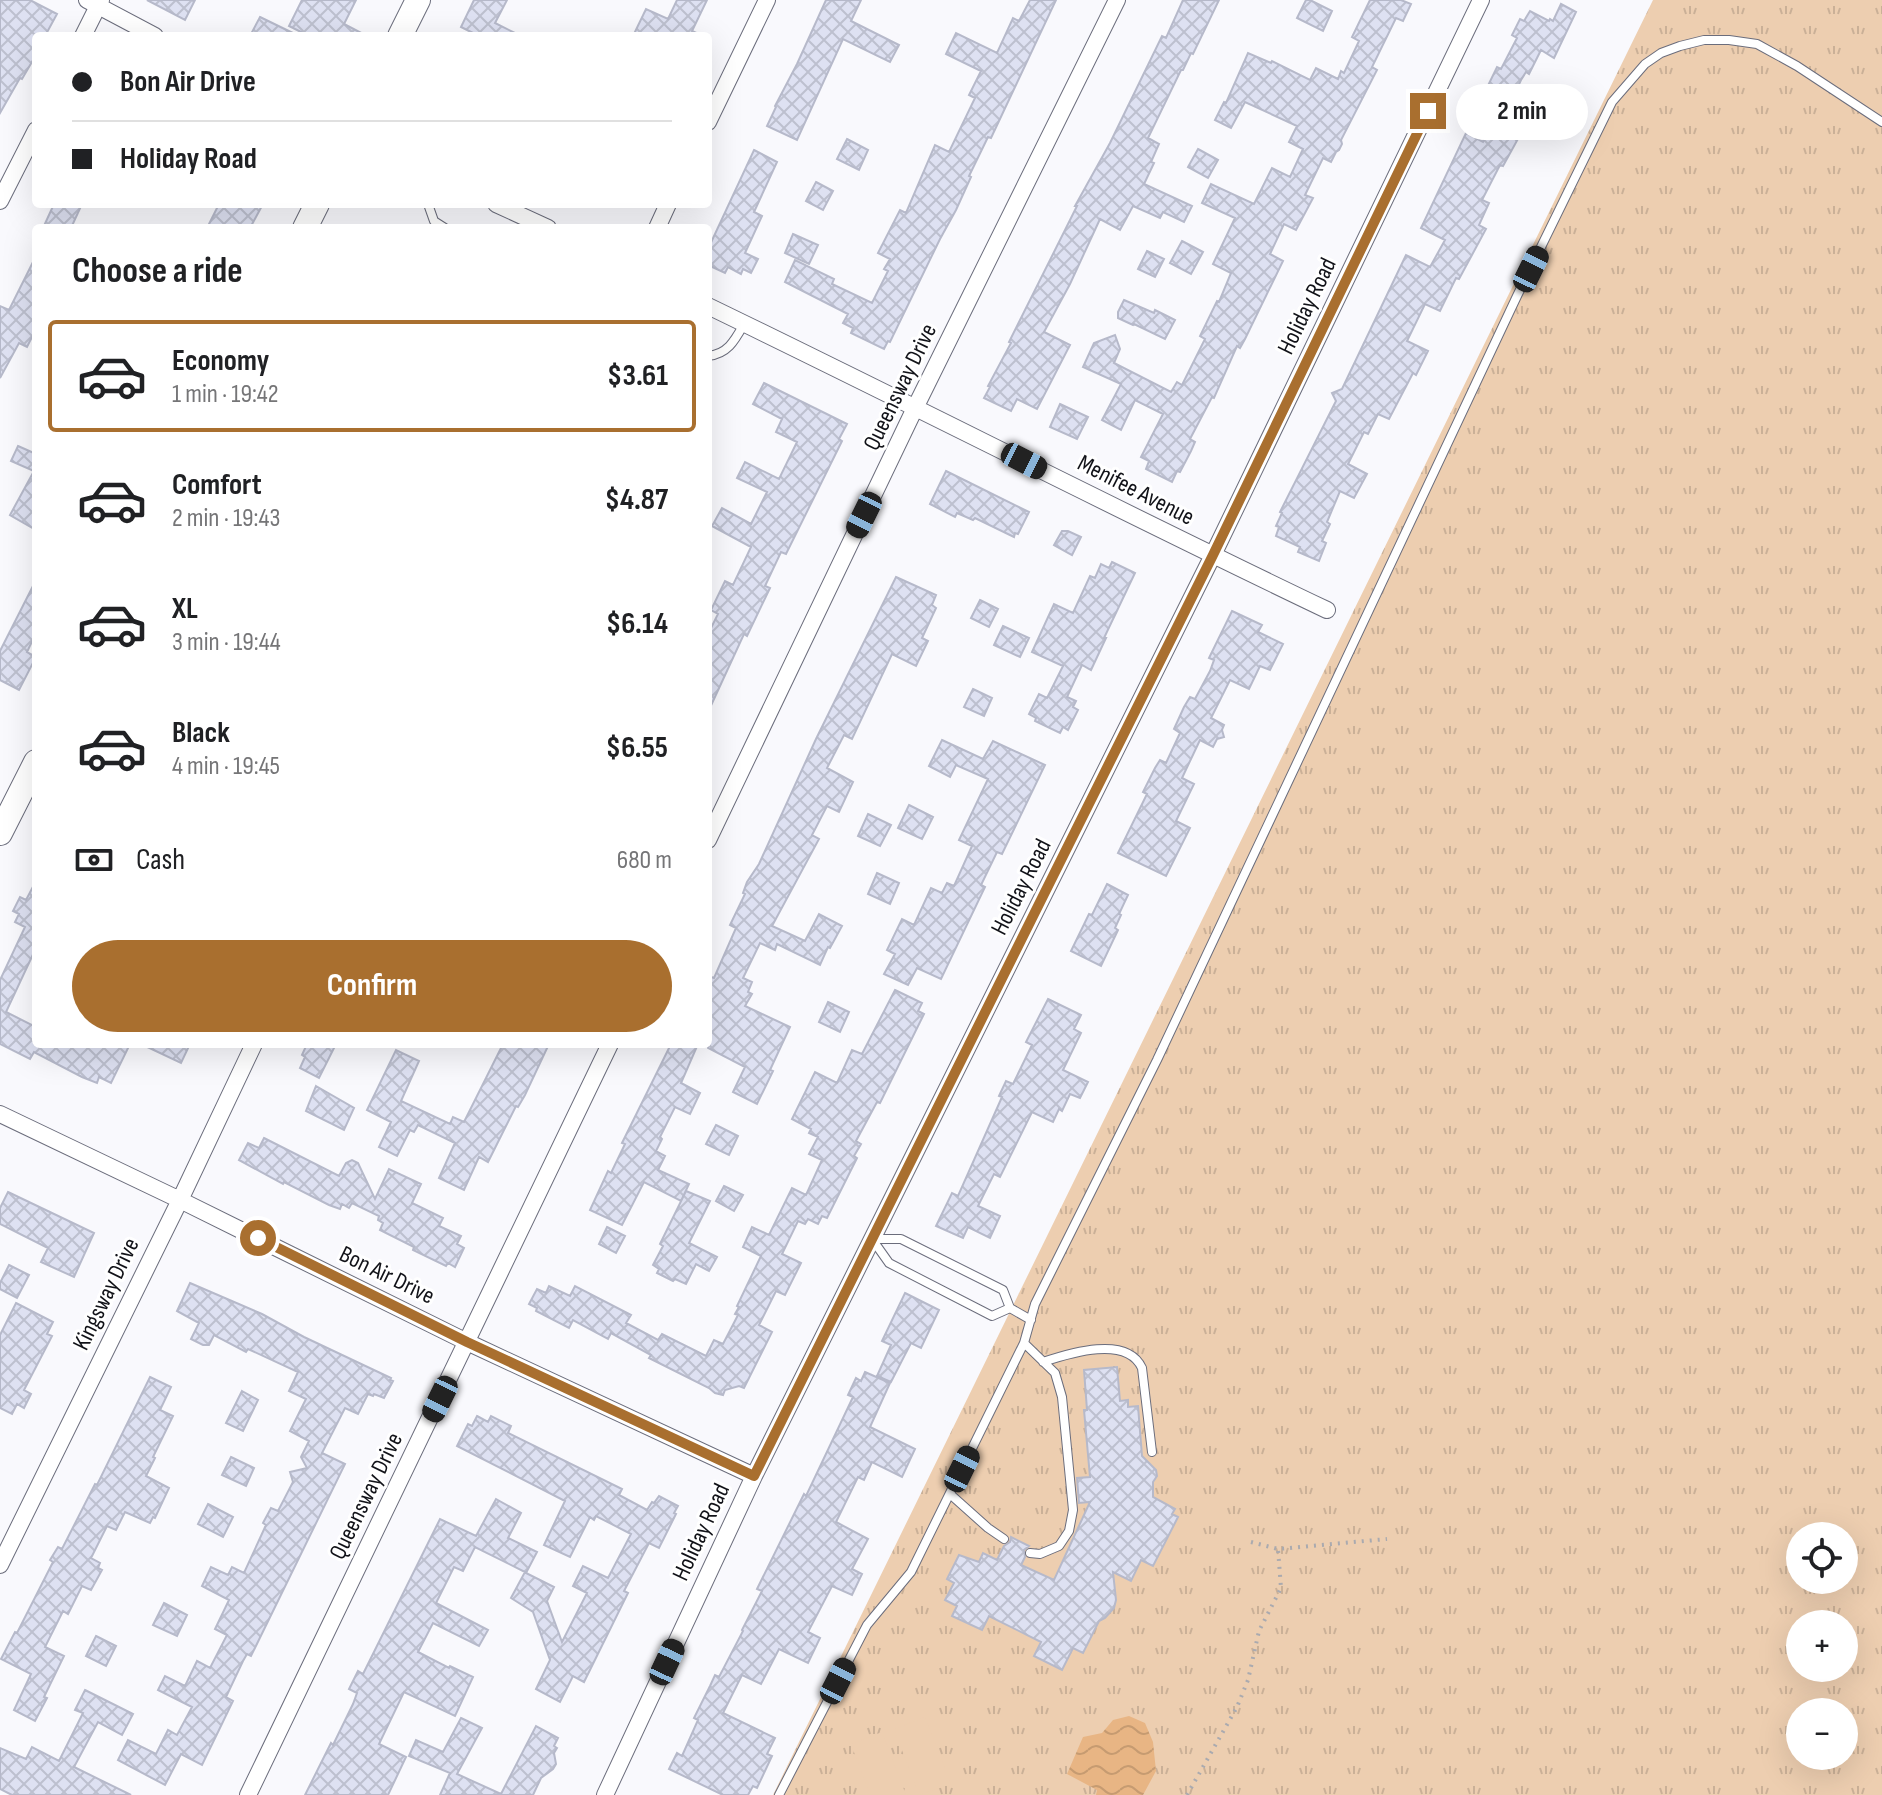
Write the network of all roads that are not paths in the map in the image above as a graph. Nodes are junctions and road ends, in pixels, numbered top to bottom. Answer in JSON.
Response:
{"nodes":[{"id":1,"x":418,"y":0,"type":"edge"},
{"id":2,"x":767,"y":0,"type":"edge"},
{"id":3,"x":1117,"y":0,"type":"edge"},
{"id":4,"x":1481,"y":0,"type":"edge"},
{"id":5,"x":95,"y":2,"type":"edge"},
{"id":6,"x":84,"y":32,"type":"edge"},
{"id":7,"x":148,"y":32,"type":"edge"},
{"id":8,"x":402,"y":32,"type":"edge"},
{"id":9,"x":712,"y":114,"type":"edge"},
{"id":10,"x":1882,"y":122,"type":"edge"},
{"id":11,"x":32,"y":138,"type":"edge"},
{"id":12,"x":0,"y":201,"type":"edge"},
{"id":13,"x":505,"y":208,"type":"edge"},
{"id":14,"x":539,"y":224,"type":"edge"},
{"id":15,"x":712,"y":308,"type":"edge"},
{"id":16,"x":744,"y":323,"type":"junction"},
{"id":17,"x":712,"y":356,"type":"edge"},
{"id":18,"x":916,"y":406,"type":"junction"},
{"id":19,"x":1213,"y":555,"type":"junction"},
{"id":20,"x":1327,"y":610,"type":"dead end"},
{"id":21,"x":32,"y":770,"type":"edge"},
{"id":22,"x":712,"y":832,"type":"edge"},
{"id":23,"x":0,"y":833,"type":"edge"},
{"id":24,"x":252,"y":1048,"type":"edge"},
{"id":25,"x":608,"y":1048,"type":"edge"},
{"id":26,"x":0,"y":1114,"type":"edge"},
{"id":27,"x":180,"y":1200,"type":"junction"},
{"id":28,"x":872,"y":1239,"type":"junction"},
{"id":29,"x":1010,"y":1308,"type":"junction"},
{"id":30,"x":1031,"y":1320,"type":"junction"},
{"id":31,"x":467,"y":1342,"type":"junction"},
{"id":32,"x":1024,"y":1343,"type":"junction"},
{"id":33,"x":1043,"y":1362,"type":"junction"},
{"id":34,"x":1152,"y":1452,"type":"dead end"},
{"id":35,"x":754,"y":1476,"type":"junction"},
{"id":36,"x":950,"y":1494,"type":"junction"},
{"id":37,"x":1004,"y":1539,"type":"dead end"},
{"id":38,"x":1030,"y":1553,"type":"dead end"},
{"id":39,"x":0,"y":1565,"type":"edge"},
{"id":40,"x":248,"y":1795,"type":"edge"},
{"id":41,"x":605,"y":1795,"type":"edge"},
{"id":42,"x":779,"y":1795,"type":"edge"}],
"edges":[{"from":1,"to":8,"type":"street"},
{"from":2,"to":9,"type":"street"},
{"from":3,"to":18,"type":"street","name":"Queensway Drive"},
{"from":4,"to":19,"type":"street","name":"Holiday Road"},
{"from":5,"to":6,"type":"street"},
{"from":5,"to":7,"type":"street"},
{"from":10,"to":30,"type":"lane"},
{"from":11,"to":12,"type":"street"},
{"from":13,"to":14,"type":"street"},
{"from":15,"to":16,"type":"street","name":"Menifee Avenue"},
{"from":16,"to":17,"type":"lane"},
{"from":16,"to":18,"type":"street","name":"Menifee Avenue"},
{"from":18,"to":19,"type":"street","name":"Menifee Avenue"},
{"from":18,"to":22,"type":"street","name":"Queensway Drive"},
{"from":19,"to":20,"type":"street","name":"Menifee Avenue"},
{"from":19,"to":28,"type":"street","name":"Holiday Road"},
{"from":21,"to":23,"type":"street"},
{"from":24,"to":27,"type":"street","name":"Kingsway Drive"},
{"from":25,"to":31,"type":"street","name":"Queensway Drive"},
{"from":26,"to":27,"type":"street","name":"Bon Air Drive"},
{"from":27,"to":31,"type":"street","name":"Bon Air Drive"},
{"from":27,"to":39,"type":"street","name":"Kingsway Drive"},
{"from":28,"to":29,"type":"lane"},
{"from":28,"to":29,"type":"lane"},
{"from":28,"to":35,"type":"street","name":"Holiday Road"},
{"from":29,"to":30,"type":"lane"},
{"from":30,"to":32,"type":"lane"},
{"from":31,"to":35,"type":"street","name":"Bon Air Drive"},
{"from":31,"to":40,"type":"street","name":"Queensway Drive"},
{"from":32,"to":33,"type":"lane"},
{"from":32,"to":36,"type":"lane"},
{"from":33,"to":34,"type":"lane"},
{"from":33,"to":38,"type":"lane"},
{"from":35,"to":41,"type":"street","name":"Holiday Road"},
{"from":36,"to":37,"type":"lane"},
{"from":36,"to":42,"type":"lane"}]}
